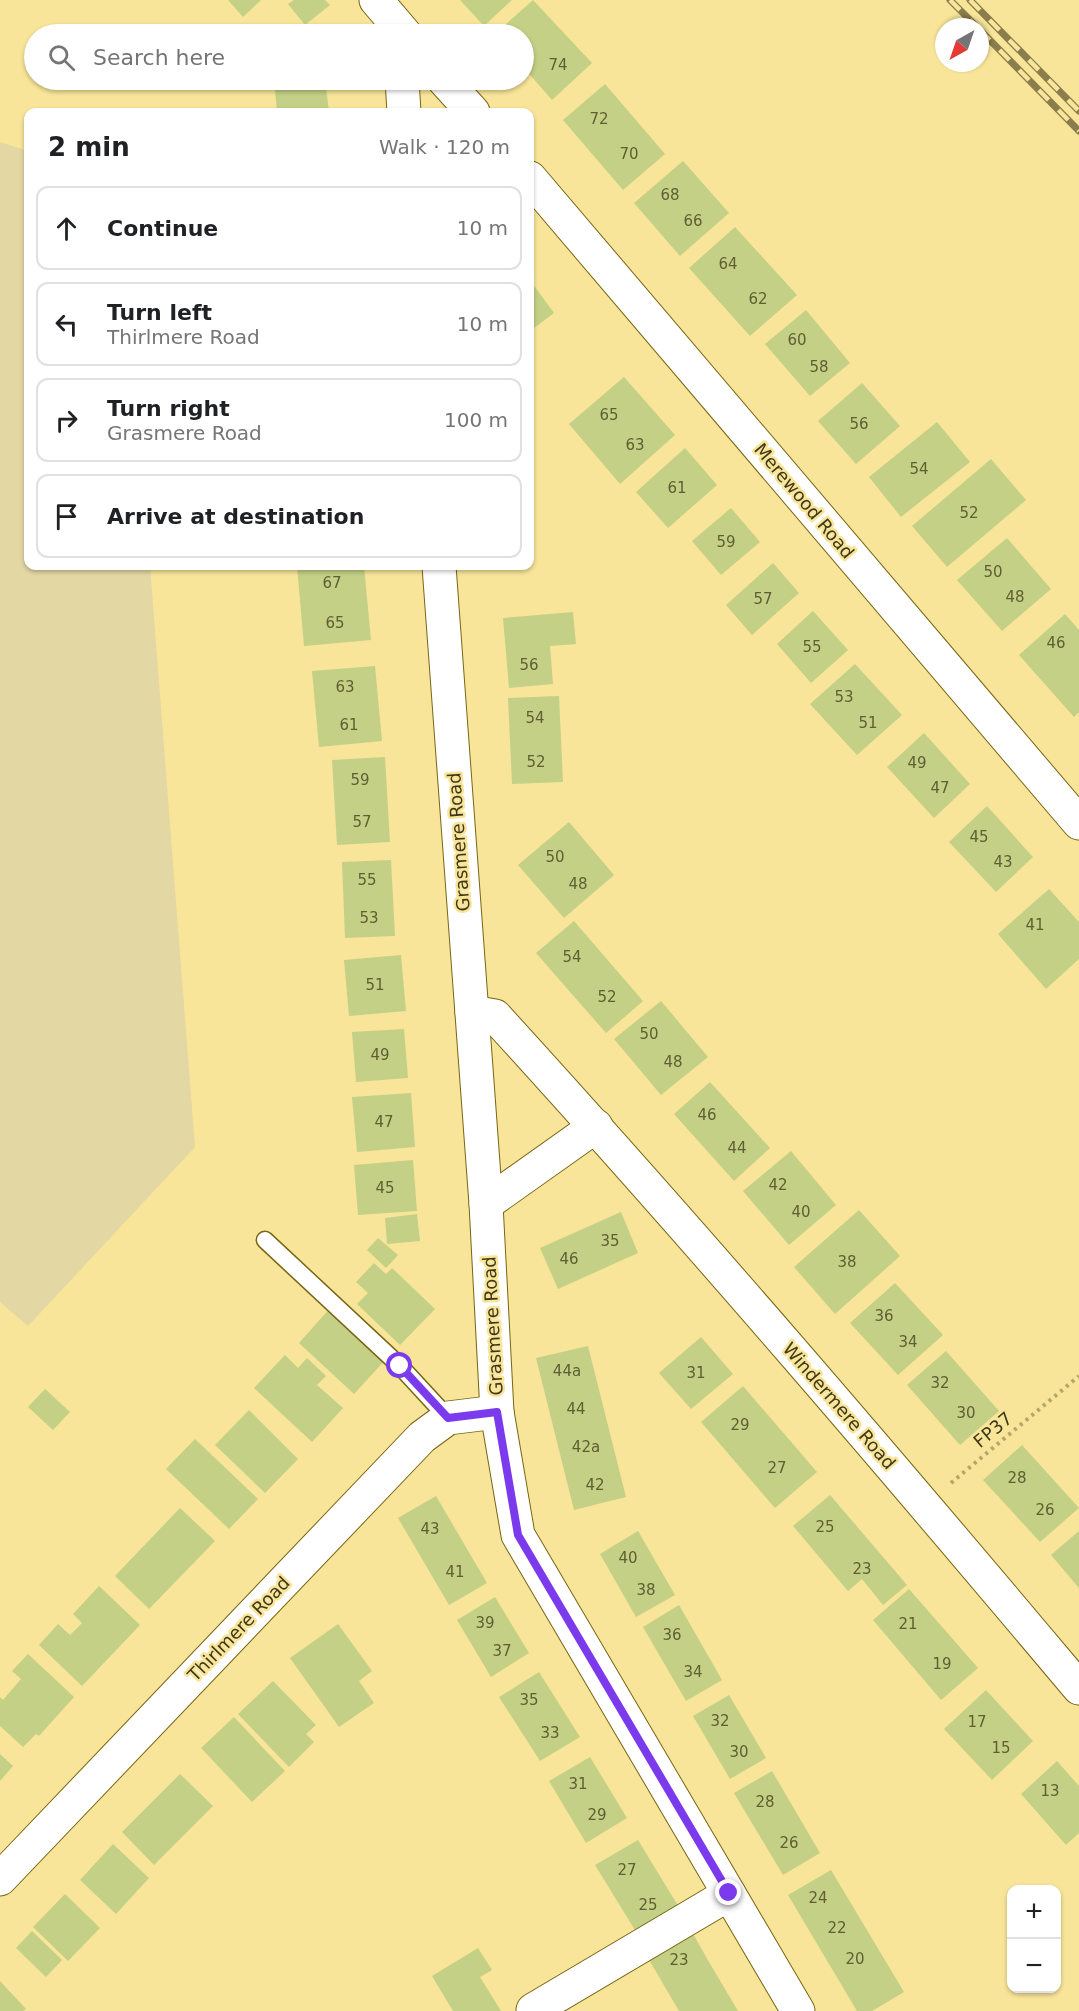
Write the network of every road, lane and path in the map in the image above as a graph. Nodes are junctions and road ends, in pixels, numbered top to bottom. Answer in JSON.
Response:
{"nodes":[{"id":1,"x":376,"y":0,"type":"edge"},
{"id":2,"x":396,"y":24,"type":"edge"},
{"id":3,"x":403,"y":90,"type":"edge"},
{"id":4,"x":453,"y":90,"type":"edge"},
{"id":5,"x":404,"y":108,"type":"edge"},
{"id":6,"x":469,"y":108,"type":"edge"},
{"id":7,"x":534,"y":189,"type":"edge"},
{"id":8,"x":438,"y":570,"type":"edge"},
{"id":9,"x":1079,"y":823,"type":"edge"},
{"id":10,"x":472,"y":1012,"type":"junction"},
{"id":11,"x":596,"y":1126,"type":"junction"},
{"id":12,"x":486,"y":1204,"type":"junction"},
{"id":13,"x":265,"y":1240,"type":"dead end"},
{"id":14,"x":1079,"y":1376,"type":"edge"},
{"id":15,"x":497,"y":1412,"type":"junction"},
{"id":16,"x":448,"y":1418,"type":"junction"},
{"id":17,"x":925,"y":1505,"type":"junction"},
{"id":18,"x":1079,"y":1688,"type":"edge"},
{"id":19,"x":0,"y":1879,"type":"edge"},
{"id":20,"x":729,"y":1893,"type":"junction"},
{"id":21,"x":533,"y":2010,"type":"edge"},
{"id":22,"x":798,"y":2011,"type":"edge"}],
"edges":[{"from":1,"to":2,"type":"street"},
{"from":3,"to":5,"type":"street"},
{"from":4,"to":6,"type":"street"},
{"from":7,"to":9,"type":"street","name":"Merewood Road"},
{"from":8,"to":10,"type":"street","name":"Grasmere Road"},
{"from":10,"to":11,"type":"street","name":"Windermere Road"},
{"from":10,"to":12,"type":"street","name":"Grasmere Road"},
{"from":11,"to":12,"type":"street"},
{"from":11,"to":17,"type":"street","name":"Windermere Road"},
{"from":12,"to":15,"type":"street","name":"Grasmere Road"},
{"from":13,"to":16,"type":"lane"},
{"from":14,"to":17,"type":"path","name":"FP37"},
{"from":15,"to":16,"type":"street","name":"Thirlmere Road"},
{"from":15,"to":20,"type":"street","name":"Grasmere Road"},
{"from":16,"to":19,"type":"street","name":"Thirlmere Road"},
{"from":17,"to":18,"type":"street","name":"Windermere Road"},
{"from":20,"to":21,"type":"street"},
{"from":20,"to":22,"type":"street","name":"Grasmere Road"}]}
